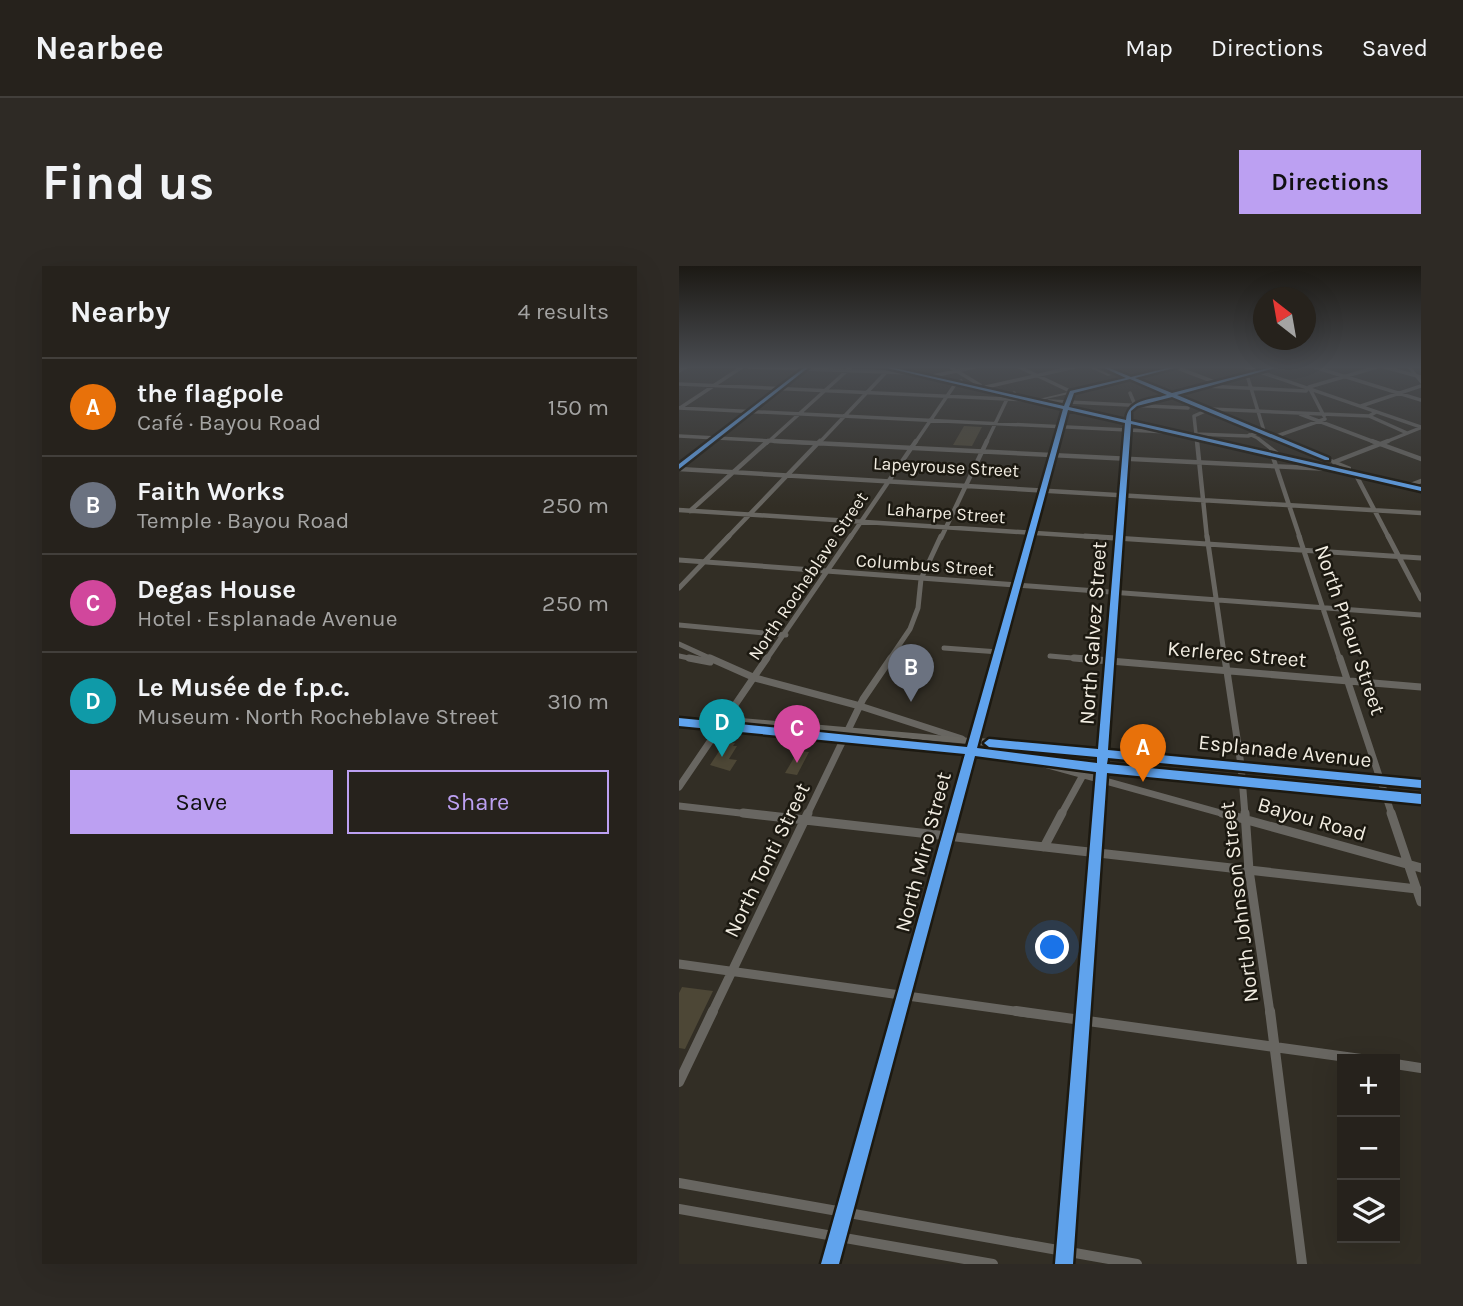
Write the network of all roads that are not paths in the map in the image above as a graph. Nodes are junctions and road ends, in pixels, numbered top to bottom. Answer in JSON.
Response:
{"nodes":[{"id":1,"x":738,"y":414,"type":"edge"},
{"id":2,"x":748,"y":414,"type":"edge"},
{"id":3,"x":788,"y":414,"type":"edge"},
{"id":4,"x":798,"y":414,"type":"junction"},
{"id":5,"x":846,"y":414,"type":"edge"},
{"id":6,"x":936,"y":414,"type":"edge"},
{"id":7,"x":1000,"y":414,"type":"edge"},
{"id":8,"x":1065,"y":414,"type":"edge"},
{"id":9,"x":1100,"y":414,"type":"edge"},
{"id":10,"x":1129,"y":414,"type":"edge"},
{"id":11,"x":1196,"y":414,"type":"edge"},
{"id":12,"x":1202,"y":414,"type":"edge"},
{"id":13,"x":1218,"y":414,"type":"edge"},
{"id":14,"x":1258,"y":414,"type":"edge"},
{"id":15,"x":1299,"y":414,"type":"edge"},
{"id":16,"x":1306,"y":414,"type":"edge"},
{"id":17,"x":1373,"y":414,"type":"edge"},
{"id":18,"x":1381,"y":414,"type":"edge"},
{"id":19,"x":844,"y":416,"type":"junction"},
{"id":20,"x":1324,"y":416,"type":"junction"},
{"id":21,"x":1369,"y":416,"type":"junction"},
{"id":22,"x":932,"y":420,"type":"junction"},
{"id":23,"x":1316,"y":421,"type":"junction"},
{"id":24,"x":995,"y":423,"type":"junction"},
{"id":25,"x":1128,"y":424,"type":"junction"},
{"id":26,"x":1061,"y":426,"type":"junction"},
{"id":27,"x":1329,"y":426,"type":"junction"},
{"id":28,"x":1421,"y":427,"type":"edge"},
{"id":29,"x":1261,"y":432,"type":"junction"},
{"id":30,"x":1196,"y":433,"type":"junction"},
{"id":31,"x":1407,"y":433,"type":"junction"},
{"id":32,"x":1252,"y":435,"type":"junction"},
{"id":33,"x":679,"y":436,"type":"edge"},
{"id":34,"x":1274,"y":437,"type":"junction"},
{"id":35,"x":707,"y":438,"type":"junction"},
{"id":36,"x":716,"y":438,"type":"junction"},
{"id":37,"x":768,"y":441,"type":"junction"},
{"id":38,"x":1379,"y":443,"type":"junction"},
{"id":39,"x":818,"y":444,"type":"junction"},
{"id":40,"x":913,"y":448,"type":"junction"},
{"id":41,"x":982,"y":452,"type":"junction"},
{"id":42,"x":1272,"y":453,"type":"junction"},
{"id":43,"x":1053,"y":456,"type":"junction"},
{"id":44,"x":679,"y":459,"type":"edge"},
{"id":45,"x":1125,"y":459,"type":"junction"},
{"id":46,"x":1421,"y":459,"type":"edge"},
{"id":47,"x":1200,"y":463,"type":"junction"},
{"id":48,"x":1333,"y":465,"type":"junction"},
{"id":49,"x":679,"y":468,"type":"edge"},
{"id":50,"x":1276,"y":468,"type":"junction"},
{"id":51,"x":733,"y":472,"type":"junction"},
{"id":52,"x":1356,"y":475,"type":"junction"},
{"id":53,"x":787,"y":476,"type":"junction"},
{"id":54,"x":890,"y":481,"type":"junction"},
{"id":55,"x":1420,"y":485,"type":"edge"},
{"id":56,"x":966,"y":486,"type":"junction"},
{"id":57,"x":1044,"y":491,"type":"junction"},
{"id":58,"x":1123,"y":495,"type":"junction"},
{"id":59,"x":1206,"y":500,"type":"junction"},
{"id":60,"x":1288,"y":505,"type":"junction"},
{"id":61,"x":1374,"y":509,"type":"junction"},
{"id":62,"x":679,"y":510,"type":"edge"},
{"id":63,"x":690,"y":511,"type":"junction"},
{"id":64,"x":1421,"y":513,"type":"edge"},
{"id":65,"x":750,"y":515,"type":"junction"},
{"id":66,"x":862,"y":522,"type":"junction"},
{"id":67,"x":946,"y":527,"type":"junction"},
{"id":68,"x":1032,"y":533,"type":"junction"},
{"id":69,"x":1119,"y":538,"type":"junction"},
{"id":70,"x":1208,"y":544,"type":"junction"},
{"id":71,"x":1305,"y":551,"type":"junction"},
{"id":72,"x":1399,"y":556,"type":"junction"},
{"id":73,"x":1421,"y":558,"type":"edge"},
{"id":74,"x":679,"y":561,"type":"edge"},
{"id":75,"x":704,"y":563,"type":"junction"},
{"id":76,"x":828,"y":572,"type":"junction"},
{"id":77,"x":921,"y":579,"type":"junction"},
{"id":78,"x":1017,"y":586,"type":"junction"},
{"id":79,"x":679,"y":588,"type":"edge"},
{"id":80,"x":1115,"y":593,"type":"junction"},
{"id":81,"x":1421,"y":599,"type":"edge"},
{"id":82,"x":1217,"y":600,"type":"junction"},
{"id":83,"x":1322,"y":608,"type":"junction"},
{"id":84,"x":1421,"y":615,"type":"edge"},
{"id":85,"x":679,"y":625,"type":"edge"},
{"id":86,"x":786,"y":635,"type":"junction"},
{"id":87,"x":679,"y":644,"type":"edge"},
{"id":88,"x":944,"y":648,"type":"dead end"},
{"id":89,"x":999,"y":652,"type":"junction"},
{"id":90,"x":679,"y":656,"type":"edge"},
{"id":91,"x":1050,"y":656,"type":"dead end"},
{"id":92,"x":1110,"y":660,"type":"junction"},
{"id":93,"x":715,"y":662,"type":"junction"},
{"id":94,"x":1228,"y":670,"type":"junction"},
{"id":95,"x":755,"y":678,"type":"junction"},
{"id":96,"x":1349,"y":682,"type":"junction"},
{"id":97,"x":1421,"y":687,"type":"edge"},
{"id":98,"x":860,"y":706,"type":"junction"},
{"id":99,"x":679,"y":715,"type":"edge"},
{"id":100,"x":679,"y":722,"type":"edge"},
{"id":101,"x":724,"y":723,"type":"junction"},
{"id":102,"x":846,"y":735,"type":"junction"},
{"id":103,"x":972,"y":745,"type":"junction"},
{"id":104,"x":1103,"y":752,"type":"junction"},
{"id":105,"x":1032,"y":761,"type":"junction"},
{"id":106,"x":1241,"y":765,"type":"junction"},
{"id":107,"x":1102,"y":767,"type":"junction"},
{"id":108,"x":1083,"y":775,"type":"junction"},
{"id":109,"x":1101,"y":780,"type":"junction"},
{"id":110,"x":1381,"y":780,"type":"junction"},
{"id":111,"x":1243,"y":781,"type":"junction"},
{"id":112,"x":1421,"y":784,"type":"edge"},
{"id":113,"x":679,"y":787,"type":"edge"},
{"id":114,"x":1387,"y":796,"type":"junction"},
{"id":115,"x":1421,"y":799,"type":"edge"},
{"id":116,"x":679,"y":806,"type":"edge"},
{"id":117,"x":1244,"y":818,"type":"junction"},
{"id":118,"x":805,"y":820,"type":"junction"},
{"id":119,"x":948,"y":836,"type":"junction"},
{"id":120,"x":1044,"y":847,"type":"junction"},
{"id":121,"x":1095,"y":853,"type":"junction"},
{"id":122,"x":1409,"y":864,"type":"junction"},
{"id":123,"x":1421,"y":868,"type":"edge"},
{"id":124,"x":1249,"y":870,"type":"junction"},
{"id":125,"x":1417,"y":889,"type":"junction"},
{"id":126,"x":1421,"y":902,"type":"edge"},
{"id":127,"x":679,"y":964,"type":"edge"},
{"id":128,"x":732,"y":972,"type":"junction"},
{"id":129,"x":904,"y":996,"type":"junction"},
{"id":130,"x":1083,"y":1020,"type":"junction"},
{"id":131,"x":1275,"y":1047,"type":"junction"},
{"id":132,"x":1337,"y":1056,"type":"edge"},
{"id":133,"x":1400,"y":1065,"type":"edge"},
{"id":134,"x":1421,"y":1068,"type":"edge"},
{"id":135,"x":679,"y":1082,"type":"edge"},
{"id":136,"x":679,"y":1183,"type":"edge"},
{"id":137,"x":679,"y":1209,"type":"edge"},
{"id":138,"x":844,"y":1213,"type":"junction"},
{"id":139,"x":837,"y":1237,"type":"junction"},
{"id":140,"x":1065,"y":1257,"type":"edge"},
{"id":141,"x":829,"y":1264,"type":"edge"},
{"id":142,"x":993,"y":1264,"type":"edge"},
{"id":143,"x":1136,"y":1264,"type":"edge"},
{"id":144,"x":1302,"y":1264,"type":"edge"}],
"edges":[{"from":1,"to":35,"type":"main road"},
{"from":2,"to":36,"type":"main road"},
{"from":3,"to":4,"type":"street"},
{"from":4,"to":19,"type":"street"},
{"from":4,"to":37,"type":"street"},
{"from":5,"to":19,"type":"street"},
{"from":6,"to":22,"type":"street","name":"North Rocheblave Street"},
{"from":7,"to":24,"type":"street","name":"North Tonti Street"},
{"from":8,"to":26,"type":"street","name":"North Miro Street"},
{"from":9,"to":25,"type":"street"},
{"from":10,"to":25,"type":"street","name":"North Galvez Street"},
{"from":11,"to":30,"type":"street","name":"North Johnson Street"},
{"from":12,"to":32,"type":"street"},
{"from":13,"to":29,"type":"street"},
{"from":14,"to":29,"type":"street"},
{"from":15,"to":23,"type":"street"},
{"from":16,"to":20,"type":"street"},
{"from":17,"to":21,"type":"street"},
{"from":18,"to":28,"type":"street"},
{"from":19,"to":22,"type":"street"},
{"from":19,"to":39,"type":"street"},
{"from":20,"to":21,"type":"street"},
{"from":20,"to":23,"type":"street"},
{"from":20,"to":27,"type":"street"},
{"from":21,"to":31,"type":"street"},
{"from":22,"to":24,"type":"street"},
{"from":22,"to":40,"type":"street","name":"North Rocheblave Street"},
{"from":23,"to":27,"type":"street"},
{"from":23,"to":34,"type":"street"},
{"from":24,"to":26,"type":"street"},
{"from":24,"to":41,"type":"street","name":"North Tonti Street"},
{"from":25,"to":26,"type":"street"},
{"from":25,"to":30,"type":"street"},
{"from":25,"to":30,"type":"street"},
{"from":25,"to":45,"type":"street","name":"North Galvez Street"},
{"from":26,"to":43,"type":"street","name":"North Miro Street"},
{"from":27,"to":38,"type":"street"},
{"from":28,"to":31,"type":"street"},
{"from":29,"to":32,"type":"street"},
{"from":29,"to":34,"type":"street"},
{"from":30,"to":32,"type":"street"},
{"from":30,"to":42,"type":"street"},
{"from":30,"to":47,"type":"street","name":"North Johnson Street"},
{"from":31,"to":38,"type":"street"},
{"from":32,"to":42,"type":"street"},
{"from":33,"to":35,"type":"street"},
{"from":34,"to":48,"type":"street"},
{"from":35,"to":36,"type":"street"},
{"from":35,"to":44,"type":"main road"},
{"from":36,"to":37,"type":"street"},
{"from":36,"to":49,"type":"main road"},
{"from":37,"to":39,"type":"street"},
{"from":37,"to":51,"type":"street"},
{"from":38,"to":46,"type":"street"},
{"from":38,"to":48,"type":"street"},
{"from":39,"to":40,"type":"street"},
{"from":39,"to":53,"type":"street"},
{"from":40,"to":41,"type":"street"},
{"from":40,"to":54,"type":"street","name":"North Rocheblave Street"},
{"from":41,"to":43,"type":"street"},
{"from":41,"to":56,"type":"street","name":"North Tonti Street"},
{"from":42,"to":48,"type":"street"},
{"from":42,"to":48,"type":"street"},
{"from":42,"to":50,"type":"street","name":"North Prieur Street"},
{"from":43,"to":45,"type":"street"},
{"from":43,"to":57,"type":"street","name":"North Miro Street"},
{"from":45,"to":47,"type":"street"},
{"from":45,"to":58,"type":"street","name":"North Galvez Street"},
{"from":47,"to":50,"type":"street"},
{"from":47,"to":59,"type":"street","name":"North Johnson Street"},
{"from":48,"to":50,"type":"street"},
{"from":48,"to":52,"type":"street"},
{"from":48,"to":55,"type":"street"},
{"from":49,"to":51,"type":"street","name":"Lapeyrouse Street"},
{"from":50,"to":60,"type":"street","name":"North Prieur Street"},
{"from":51,"to":53,"type":"street","name":"Lapeyrouse Street"},
{"from":51,"to":63,"type":"street"},
{"from":52,"to":55,"type":"street"},
{"from":52,"to":61,"type":"street"},
{"from":53,"to":54,"type":"street","name":"Lapeyrouse Street"},
{"from":53,"to":65,"type":"street"},
{"from":54,"to":56,"type":"street","name":"Lapeyrouse Street"},
{"from":54,"to":66,"type":"street","name":"North Rocheblave Street"},
{"from":56,"to":57,"type":"street","name":"Lapeyrouse Street"},
{"from":56,"to":67,"type":"street","name":"North Tonti Street"},
{"from":57,"to":58,"type":"street","name":"Lapeyrouse Street"},
{"from":57,"to":68,"type":"street","name":"North Miro Street"},
{"from":58,"to":59,"type":"street","name":"Lapeyrouse Street"},
{"from":58,"to":69,"type":"street","name":"North Galvez Street"},
{"from":59,"to":60,"type":"street","name":"Lapeyrouse Street"},
{"from":59,"to":70,"type":"street","name":"North Johnson Street"},
{"from":60,"to":61,"type":"street","name":"Lapeyrouse Street"},
{"from":60,"to":71,"type":"street","name":"North Prieur Street"},
{"from":61,"to":64,"type":"street","name":"Lapeyrouse Street"},
{"from":61,"to":72,"type":"street"},
{"from":62,"to":63,"type":"street","name":"Laharpe Street"},
{"from":63,"to":65,"type":"street","name":"Laharpe Street"},
{"from":65,"to":66,"type":"street","name":"Laharpe Street"},
{"from":65,"to":75,"type":"street"},
{"from":66,"to":67,"type":"street","name":"Laharpe Street"},
{"from":66,"to":76,"type":"street","name":"North Rocheblave Street"},
{"from":67,"to":68,"type":"street","name":"Laharpe Street"},
{"from":67,"to":77,"type":"street","name":"North Tonti Street"},
{"from":68,"to":69,"type":"street","name":"Laharpe Street"},
{"from":68,"to":78,"type":"street","name":"North Miro Street"},
{"from":69,"to":70,"type":"street","name":"Laharpe Street"},
{"from":69,"to":80,"type":"street","name":"North Galvez Street"},
{"from":70,"to":71,"type":"street","name":"Laharpe Street"},
{"from":70,"to":82,"type":"street","name":"North Johnson Street"},
{"from":71,"to":72,"type":"street","name":"Laharpe Street"},
{"from":71,"to":83,"type":"street","name":"North Prieur Street"},
{"from":72,"to":73,"type":"street","name":"Laharpe Street"},
{"from":72,"to":81,"type":"street"},
{"from":74,"to":75,"type":"street","name":"Columbus Street"},
{"from":75,"to":76,"type":"street","name":"Columbus Street"},
{"from":75,"to":79,"type":"street"},
{"from":76,"to":77,"type":"street","name":"Columbus Street"},
{"from":76,"to":86,"type":"street","name":"North Rocheblave Street"},
{"from":77,"to":78,"type":"street","name":"Columbus Street"},
{"from":77,"to":98,"type":"street","name":"North Tonti Street"},
{"from":78,"to":80,"type":"street","name":"Columbus Street"},
{"from":78,"to":89,"type":"street","name":"North Miro Street"},
{"from":80,"to":82,"type":"street","name":"Columbus Street"},
{"from":80,"to":92,"type":"street","name":"North Galvez Street"},
{"from":82,"to":83,"type":"street","name":"Columbus Street"},
{"from":82,"to":94,"type":"street","name":"North Johnson Street"},
{"from":83,"to":84,"type":"street","name":"Columbus Street"},
{"from":83,"to":96,"type":"street","name":"North Prieur Street"},
{"from":85,"to":86,"type":"street"},
{"from":86,"to":95,"type":"street","name":"North Rocheblave Street"},
{"from":87,"to":93,"type":"street"},
{"from":88,"to":89,"type":"street"},
{"from":89,"to":103,"type":"street","name":"North Miro Street"},
{"from":90,"to":93,"type":"street"},
{"from":91,"to":92,"type":"street","name":"Kerlerec Street"},
{"from":92,"to":94,"type":"street","name":"Kerlerec Street"},
{"from":92,"to":104,"type":"street","name":"North Galvez Street"},
{"from":93,"to":95,"type":"street"},
{"from":94,"to":96,"type":"street","name":"Kerlerec Street"},
{"from":94,"to":106,"type":"street","name":"North Johnson Street"},
{"from":95,"to":98,"type":"street"},
{"from":95,"to":101,"type":"street","name":"North Rocheblave Street"},
{"from":96,"to":97,"type":"street","name":"Kerlerec Street"},
{"from":96,"to":110,"type":"street","name":"North Prieur Street"},
{"from":98,"to":102,"type":"street","name":"North Tonti Street"},
{"from":98,"to":103,"type":"street"},
{"from":99,"to":101,"type":"street","name":"Esplanade Avenue"},
{"from":100,"to":101,"type":"street","name":"Esplanade Avenue"},
{"from":101,"to":102,"type":"street","name":"Esplanade Avenue"},
{"from":101,"to":113,"type":"street","name":"North Rocheblave Street"},
{"from":102,"to":103,"type":"street","name":"Esplanade Avenue"},
{"from":102,"to":118,"type":"street","name":"North Tonti Street"},
{"from":103,"to":104,"type":"street","name":"Esplanade Avenue"},
{"from":103,"to":105,"type":"street","name":"Esplanade Avenue"},
{"from":103,"to":119,"type":"street","name":"North Miro Street"},
{"from":104,"to":106,"type":"street","name":"Esplanade Avenue"},
{"from":104,"to":107,"type":"street","name":"North Galvez Street"},
{"from":105,"to":107,"type":"street","name":"Esplanade Avenue"},
{"from":105,"to":108,"type":"street","name":"Bayou Road"},
{"from":106,"to":110,"type":"street","name":"Esplanade Avenue"},
{"from":106,"to":111,"type":"street","name":"North Johnson Street"},
{"from":107,"to":109,"type":"street","name":"North Galvez Street"},
{"from":107,"to":111,"type":"street","name":"Esplanade Avenue"},
{"from":108,"to":109,"type":"street","name":"Bayou Road"},
{"from":108,"to":120,"type":"street"},
{"from":109,"to":117,"type":"street","name":"Bayou Road"},
{"from":109,"to":121,"type":"street","name":"North Galvez Street"},
{"from":110,"to":112,"type":"street","name":"Esplanade Avenue"},
{"from":110,"to":114,"type":"street","name":"North Prieur Street"},
{"from":111,"to":114,"type":"street","name":"Esplanade Avenue"},
{"from":111,"to":117,"type":"street","name":"North Johnson Street"},
{"from":114,"to":115,"type":"street","name":"Esplanade Avenue"},
{"from":114,"to":122,"type":"street","name":"North Prieur Street"},
{"from":116,"to":118,"type":"street"},
{"from":117,"to":122,"type":"street","name":"Bayou Road"},
{"from":117,"to":124,"type":"street","name":"North Johnson Street"},
{"from":118,"to":119,"type":"street"},
{"from":118,"to":128,"type":"street","name":"North Tonti Street"},
{"from":119,"to":120,"type":"street"},
{"from":119,"to":129,"type":"street","name":"North Miro Street"},
{"from":120,"to":121,"type":"street"},
{"from":121,"to":124,"type":"street"},
{"from":121,"to":130,"type":"street","name":"North Galvez Street"},
{"from":122,"to":123,"type":"street","name":"Bayou Road"},
{"from":122,"to":125,"type":"street","name":"North Prieur Street"},
{"from":124,"to":125,"type":"street"},
{"from":124,"to":131,"type":"street","name":"North Johnson Street"},
{"from":125,"to":126,"type":"street","name":"North Prieur Street"},
{"from":127,"to":128,"type":"street"},
{"from":128,"to":129,"type":"street"},
{"from":128,"to":135,"type":"street","name":"North Tonti Street"},
{"from":129,"to":130,"type":"street"},
{"from":129,"to":138,"type":"street","name":"North Miro Street"},
{"from":130,"to":131,"type":"street"},
{"from":130,"to":140,"type":"street","name":"North Galvez Street"},
{"from":131,"to":132,"type":"street"},
{"from":131,"to":144,"type":"street","name":"North Johnson Street"},
{"from":133,"to":134,"type":"street"},
{"from":136,"to":138,"type":"street"},
{"from":137,"to":139,"type":"street"},
{"from":138,"to":139,"type":"street","name":"North Miro Street"},
{"from":138,"to":140,"type":"street"},
{"from":139,"to":141,"type":"street","name":"North Miro Street"},
{"from":139,"to":142,"type":"street"},
{"from":140,"to":143,"type":"street"}]}
